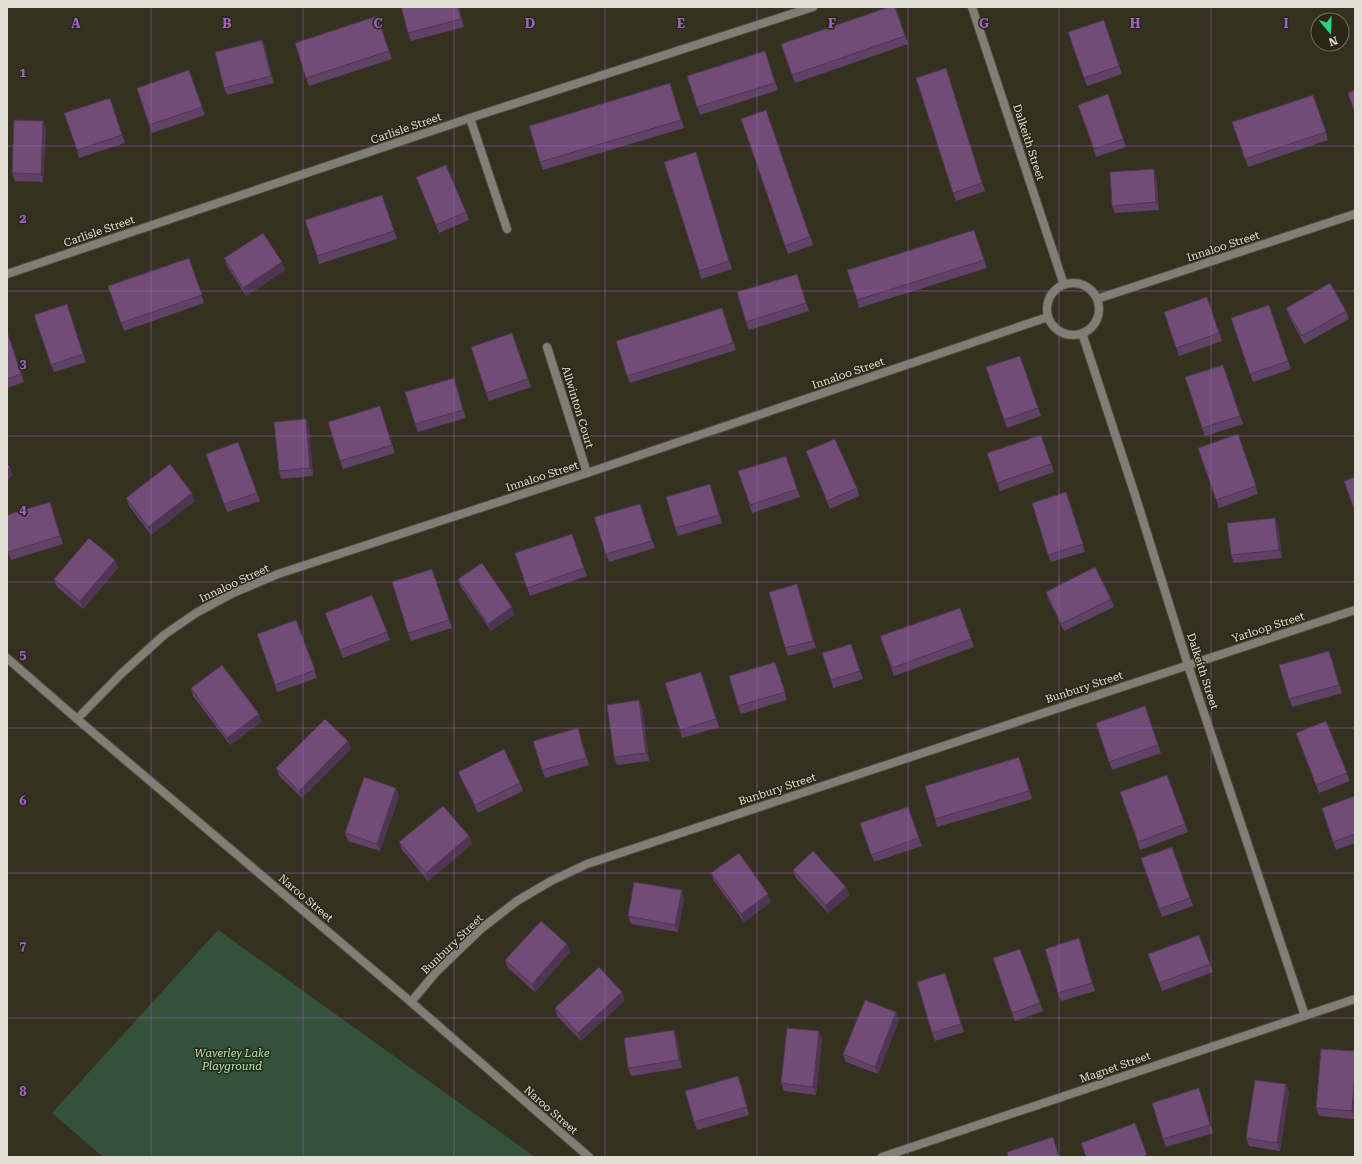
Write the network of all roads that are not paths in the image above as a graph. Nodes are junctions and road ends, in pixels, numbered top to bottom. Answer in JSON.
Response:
{"nodes":[{"id":1,"x":813,"y":7,"type":"edge"},
{"id":2,"x":972,"y":7,"type":"edge"},
{"id":3,"x":470,"y":118,"type":"junction"},
{"id":4,"x":1355,"y":214,"type":"edge"},
{"id":5,"x":507,"y":229,"type":"dead end"},
{"id":6,"x":7,"y":274,"type":"edge"},
{"id":7,"x":1064,"y":285,"type":"junction"},
{"id":8,"x":1097,"y":299,"type":"junction"},
{"id":9,"x":1048,"y":317,"type":"junction"},
{"id":10,"x":1082,"y":333,"type":"junction"},
{"id":11,"x":547,"y":347,"type":"dead end"},
{"id":12,"x":587,"y":473,"type":"junction"},
{"id":13,"x":1355,"y":610,"type":"edge"},
{"id":14,"x":7,"y":658,"type":"edge"},
{"id":15,"x":1188,"y":665,"type":"junction"},
{"id":16,"x":77,"y":719,"type":"junction"},
{"id":17,"x":1355,"y":999,"type":"edge"},
{"id":18,"x":411,"y":1002,"type":"junction"},
{"id":19,"x":1305,"y":1016,"type":"junction"},
{"id":20,"x":589,"y":1157,"type":"edge"},
{"id":21,"x":882,"y":1157,"type":"edge"}],
"edges":[{"from":1,"to":3,"type":"street","name":"Carlisle Street"},
{"from":2,"to":7,"type":"street","name":"Dalkeith Street"},
{"from":3,"to":5,"type":"street"},
{"from":3,"to":6,"type":"street","name":"Carlisle Street"},
{"from":4,"to":8,"type":"street","name":"Innaloo Street"},
{"from":7,"to":8,"type":"street"},
{"from":7,"to":9,"type":"street"},
{"from":8,"to":10,"type":"street"},
{"from":9,"to":10,"type":"street"},
{"from":9,"to":12,"type":"street","name":"Innaloo Street"},
{"from":10,"to":15,"type":"street","name":"Dalkeith Street"},
{"from":11,"to":12,"type":"street","name":"Allwinton Court"},
{"from":12,"to":16,"type":"street","name":"Innaloo Street"},
{"from":13,"to":15,"type":"street","name":"Yarloop Street"},
{"from":14,"to":16,"type":"street","name":"Naroo Street"},
{"from":15,"to":18,"type":"street","name":"Bunbury Street"},
{"from":15,"to":19,"type":"street","name":"Dalkeith Street"},
{"from":16,"to":18,"type":"street","name":"Naroo Street"},
{"from":17,"to":19,"type":"street","name":"Magnet Street"},
{"from":18,"to":20,"type":"street","name":"Naroo Street"},
{"from":19,"to":21,"type":"street","name":"Magnet Street"}]}
